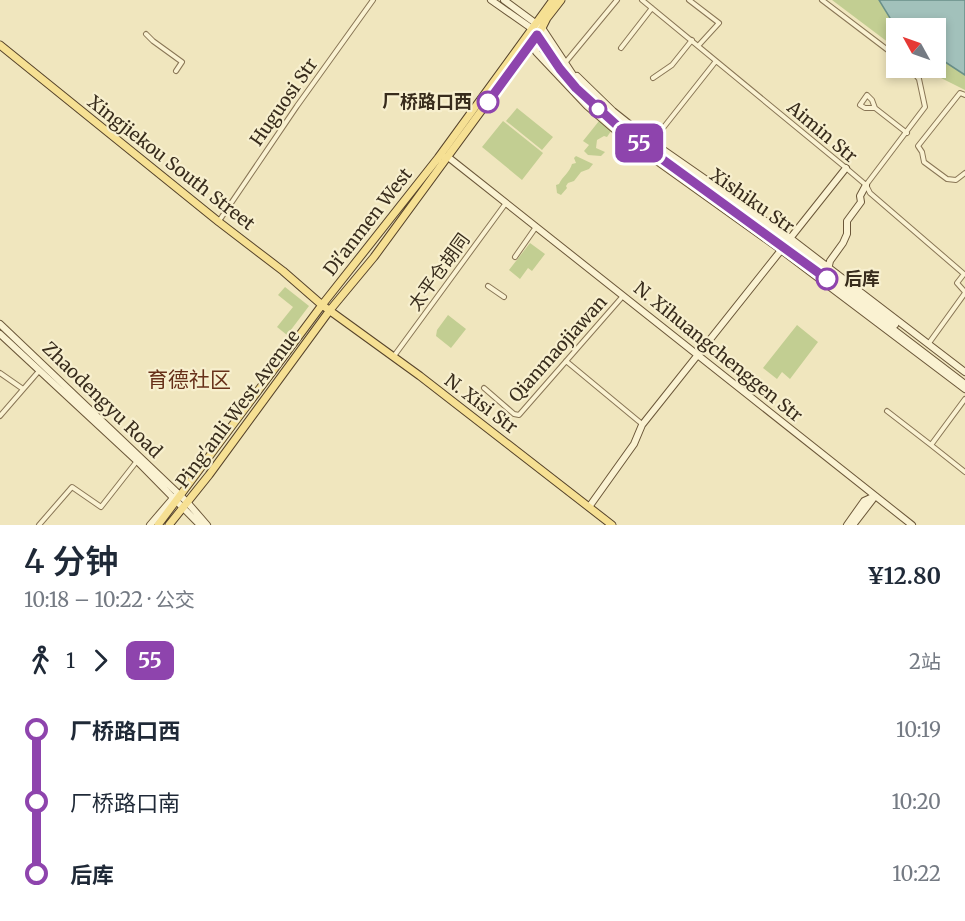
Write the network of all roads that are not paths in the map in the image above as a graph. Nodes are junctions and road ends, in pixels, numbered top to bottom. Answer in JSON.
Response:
{"nodes":[{"id":1,"x":373,"y":0,"type":"edge"},
{"id":2,"x":491,"y":0,"type":"edge"},
{"id":3,"x":504,"y":0,"type":"edge"},
{"id":4,"x":552,"y":0,"type":"edge"},
{"id":5,"x":561,"y":0,"type":"edge"},
{"id":6,"x":617,"y":0,"type":"edge"},
{"id":7,"x":642,"y":0,"type":"edge"},
{"id":8,"x":689,"y":0,"type":"edge"},
{"id":9,"x":822,"y":0,"type":"edge"},
{"id":10,"x":652,"y":8,"type":"junction"},
{"id":11,"x":533,"y":25,"type":"junction"},
{"id":12,"x":542,"y":28,"type":"junction"},
{"id":13,"x":146,"y":34,"type":"dead end"},
{"id":14,"x":537,"y":35,"type":"junction"},
{"id":15,"x":692,"y":40,"type":"junction"},
{"id":16,"x":0,"y":45,"type":"edge"},
{"id":17,"x":698,"y":46,"type":"junction"},
{"id":18,"x":621,"y":48,"type":"dead end"},
{"id":19,"x":886,"y":49,"type":"edge"},
{"id":20,"x":716,"y":61,"type":"junction"},
{"id":21,"x":564,"y":64,"type":"junction"},
{"id":22,"x":176,"y":71,"type":"dead end"},
{"id":23,"x":653,"y":78,"type":"dead end"},
{"id":24,"x":918,"y":78,"type":"edge"},
{"id":25,"x":965,"y":95,"type":"edge"},
{"id":26,"x":874,"y":108,"type":"dead end"},
{"id":27,"x":907,"y":133,"type":"junction"},
{"id":28,"x":652,"y":142,"type":"junction"},
{"id":29,"x":448,"y":157,"type":"junction"},
{"id":30,"x":438,"y":158,"type":"junction"},
{"id":31,"x":846,"y":168,"type":"junction"},
{"id":32,"x":965,"y":173,"type":"edge"},
{"id":33,"x":866,"y":185,"type":"junction"},
{"id":34,"x":506,"y":203,"type":"junction"},
{"id":35,"x":219,"y":222,"type":"junction"},
{"id":36,"x":537,"y":227,"type":"junction"},
{"id":37,"x":785,"y":244,"type":"junction"},
{"id":38,"x":515,"y":257,"type":"dead end"},
{"id":39,"x":828,"y":271,"type":"junction"},
{"id":40,"x":488,"y":286,"type":"dead end"},
{"id":41,"x":965,"y":292,"type":"edge"},
{"id":42,"x":624,"y":295,"type":"junction"},
{"id":43,"x":504,"y":297,"type":"dead end"},
{"id":44,"x":322,"y":305,"type":"junction"},
{"id":45,"x":330,"y":310,"type":"junction"},
{"id":46,"x":0,"y":324,"type":"edge"},
{"id":47,"x":0,"y":333,"type":"edge"},
{"id":48,"x":929,"y":343,"type":"junction"},
{"id":49,"x":700,"y":355,"type":"junction"},
{"id":50,"x":394,"y":357,"type":"junction"},
{"id":51,"x":566,"y":362,"type":"junction"},
{"id":52,"x":39,"y":370,"type":"junction"},
{"id":53,"x":965,"y":372,"type":"edge"},
{"id":54,"x":0,"y":373,"type":"edge"},
{"id":55,"x":965,"y":378,"type":"edge"},
{"id":56,"x":965,"y":384,"type":"edge"},
{"id":57,"x":484,"y":388,"type":"dead end"},
{"id":58,"x":23,"y":389,"type":"junction"},
{"id":59,"x":965,"y":389,"type":"edge"},
{"id":60,"x":965,"y":399,"type":"edge"},
{"id":61,"x":887,"y":411,"type":"dead end"},
{"id":62,"x":0,"y":416,"type":"edge"},
{"id":63,"x":642,"y":425,"type":"junction"},
{"id":64,"x":932,"y":445,"type":"junction"},
{"id":65,"x":137,"y":461,"type":"junction"},
{"id":66,"x":965,"y":472,"type":"edge"},
{"id":67,"x":875,"y":496,"type":"junction"},
{"id":68,"x":177,"y":498,"type":"junction"},
{"id":69,"x":185,"y":505,"type":"junction"},
{"id":70,"x":589,"y":507,"type":"junction"},
{"id":71,"x":39,"y":525,"type":"edge"},
{"id":72,"x":150,"y":525,"type":"edge"},
{"id":73,"x":158,"y":525,"type":"edge"},
{"id":74,"x":169,"y":525,"type":"edge"},
{"id":75,"x":200,"y":525,"type":"edge"},
{"id":76,"x":207,"y":525,"type":"edge"},
{"id":77,"x":612,"y":525,"type":"edge"},
{"id":78,"x":847,"y":525,"type":"edge"},
{"id":79,"x":853,"y":525,"type":"edge"},
{"id":80,"x":912,"y":525,"type":"edge"}],
"edges":[{"from":1,"to":35,"type":"street","name":"Huguosi Str"},
{"from":2,"to":11,"type":"street"},
{"from":3,"to":11,"type":"street"},
{"from":4,"to":11,"type":"main road","name":"Di'anmen West"},
{"from":5,"to":12,"type":"main road"},
{"from":6,"to":21,"type":"street"},
{"from":7,"to":10,"type":"street","name":"Aimin Str"},
{"from":8,"to":17,"type":"street"},
{"from":9,"to":19,"type":"street"},
{"from":10,"to":15,"type":"street","name":"Aimin Str"},
{"from":10,"to":18,"type":"street"},
{"from":11,"to":12,"type":"street","name":"Xishiku Str"},
{"from":11,"to":14,"type":"street"},
{"from":11,"to":30,"type":"main road","name":"Di'anmen West"},
{"from":12,"to":14,"type":"main road"},
{"from":12,"to":21,"type":"street","name":"Xishiku Str"},
{"from":13,"to":22,"type":"street"},
{"from":14,"to":29,"type":"main road"},
{"from":14,"to":37,"type":"street"},
{"from":15,"to":17,"type":"street","name":"Aimin Str"},
{"from":15,"to":23,"type":"street"},
{"from":16,"to":35,"type":"main road","name":"Xingjiekou South Street"},
{"from":17,"to":20,"type":"street","name":"Aimin Str"},
{"from":20,"to":28,"type":"street"},
{"from":20,"to":31,"type":"street","name":"Aimin Str"},
{"from":21,"to":28,"type":"street"},
{"from":21,"to":37,"type":"street","name":"Xishiku Str"},
{"from":24,"to":27,"type":"street"},
{"from":25,"to":32,"type":"street"},
{"from":26,"to":27,"type":"street"},
{"from":27,"to":33,"type":"street"},
{"from":28,"to":37,"type":"street"},
{"from":29,"to":30,"type":"street"},
{"from":29,"to":34,"type":"street","name":"N. Xihuangchenggen Str"},
{"from":29,"to":45,"type":"main road","name":"Ping'anli West Avenue"},
{"from":30,"to":44,"type":"main road","name":"Di'anmen West"},
{"from":31,"to":33,"type":"street","name":"Aimin Str"},
{"from":31,"to":37,"type":"street"},
{"from":33,"to":39,"type":"street"},
{"from":33,"to":41,"type":"street","name":"Aimin Str"},
{"from":34,"to":36,"type":"street","name":"N. Xihuangchenggen Str"},
{"from":34,"to":50,"type":"street","name":"太平仓胡同"},
{"from":35,"to":44,"type":"main road","name":"Xingjiekou South Street"},
{"from":36,"to":38,"type":"street"},
{"from":36,"to":42,"type":"street","name":"N. Xihuangchenggen Str"},
{"from":37,"to":39,"type":"street"},
{"from":37,"to":49,"type":"street"},
{"from":37,"to":56,"type":"street"},
{"from":37,"to":59,"type":"street"},
{"from":39,"to":48,"type":"street"},
{"from":39,"to":55,"type":"street"},
{"from":40,"to":43,"type":"street"},
{"from":41,"to":48,"type":"street","name":"Aimin Str"},
{"from":42,"to":49,"type":"street","name":"N. Xihuangchenggen Str"},
{"from":42,"to":51,"type":"street","name":"Qianmaojiawan"},
{"from":44,"to":45,"type":"main road","name":"Xingjiekou South Street"},
{"from":44,"to":68,"type":"main road","name":"Ping'anli West Avenue"},
{"from":45,"to":50,"type":"main road","name":"N. Xisi Str"},
{"from":45,"to":69,"type":"main road","name":"Ping'anli West Avenue"},
{"from":46,"to":68,"type":"street","name":"Zhaodengyu Road"},
{"from":47,"to":52,"type":"street"},
{"from":48,"to":53,"type":"street"},
{"from":49,"to":63,"type":"street"},
{"from":49,"to":67,"type":"street","name":"N. Xihuangchenggen Str"},
{"from":50,"to":70,"type":"main road","name":"N. Xisi Str"},
{"from":51,"to":57,"type":"street","name":"Qianmaojiawan"},
{"from":51,"to":63,"type":"street"},
{"from":52,"to":58,"type":"street"},
{"from":52,"to":65,"type":"street"},
{"from":54,"to":58,"type":"street"},
{"from":58,"to":62,"type":"street"},
{"from":60,"to":64,"type":"street"},
{"from":61,"to":64,"type":"street"},
{"from":63,"to":70,"type":"street"},
{"from":64,"to":66,"type":"street"},
{"from":65,"to":68,"type":"street"},
{"from":65,"to":71,"type":"street"},
{"from":67,"to":78,"type":"street"},
{"from":67,"to":79,"type":"street"},
{"from":67,"to":80,"type":"street","name":"N. Xihuangchenggen Str"},
{"from":68,"to":69,"type":"street","name":"Zhaodengyu Road"},
{"from":68,"to":72,"type":"street"},
{"from":68,"to":73,"type":"main road","name":"Ping'anli West Avenue"},
{"from":69,"to":74,"type":"main road","name":"Ping'anli West Avenue"},
{"from":69,"to":75,"type":"street"},
{"from":69,"to":76,"type":"street","name":"Zhaodengyu Road"},
{"from":70,"to":77,"type":"main road","name":"N. Xisi Str"}]}
